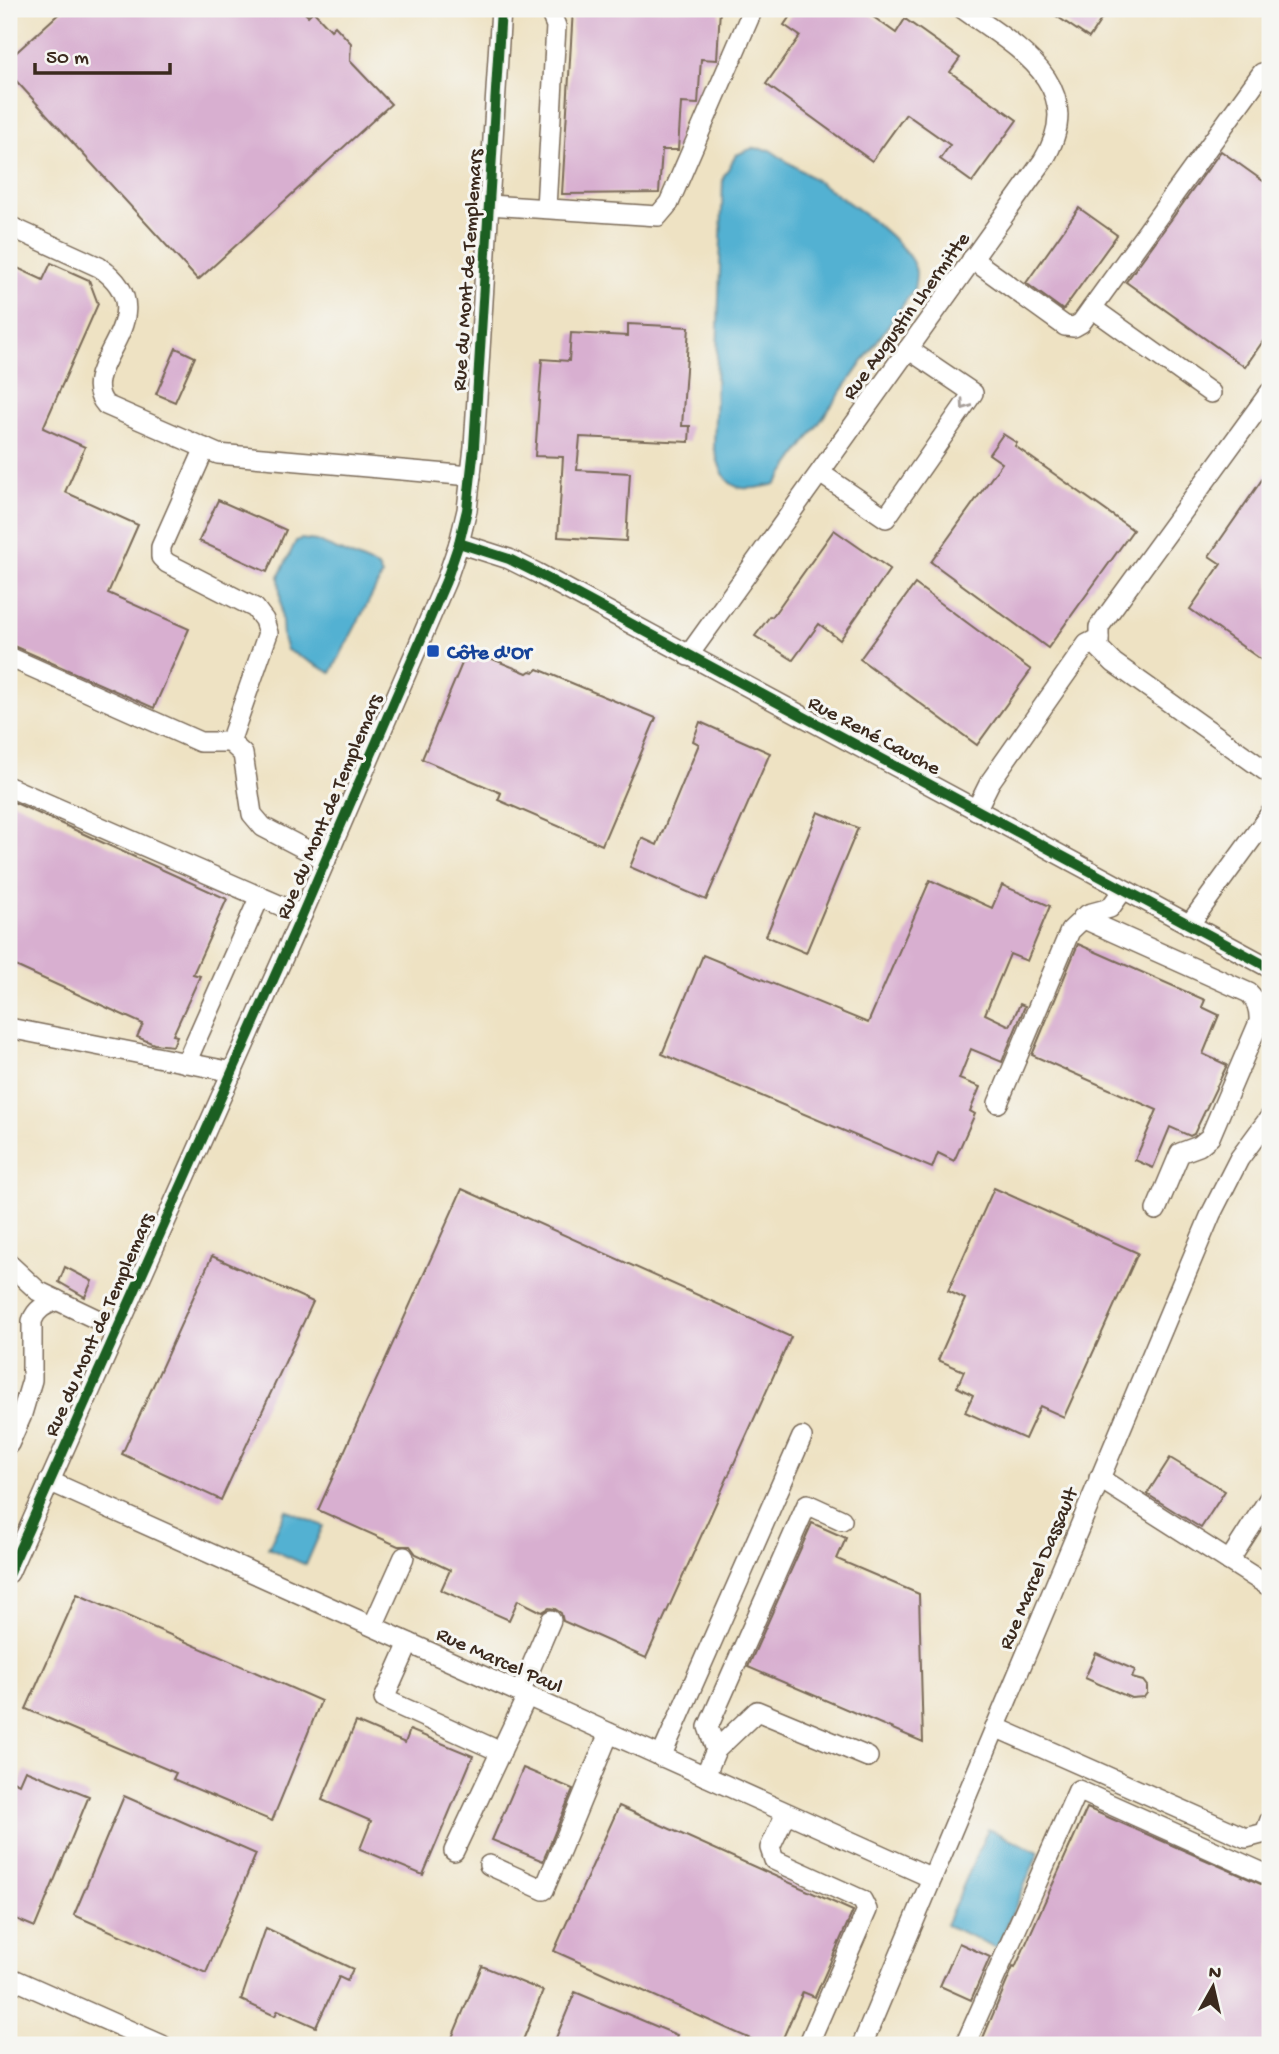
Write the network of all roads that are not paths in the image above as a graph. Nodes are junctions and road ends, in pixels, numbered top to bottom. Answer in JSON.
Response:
{"nodes":[{"id":1,"x":501,"y":9,"type":"edge"},
{"id":2,"x":549,"y":9,"type":"edge"},
{"id":3,"x":753,"y":9,"type":"edge"},
{"id":4,"x":963,"y":9,"type":"edge"},
{"id":5,"x":1262,"y":73,"type":"dead end"},
{"id":6,"x":489,"y":205,"type":"junction"},
{"id":7,"x":546,"y":208,"type":"junction"},
{"id":8,"x":9,"y":226,"type":"edge"},
{"id":9,"x":972,"y":259,"type":"junction"},
{"id":10,"x":1092,"y":308,"type":"junction"},
{"id":11,"x":908,"y":349,"type":"junction"},
{"id":12,"x":1211,"y":393,"type":"dead end"},
{"id":13,"x":1270,"y":393,"type":"edge"},
{"id":14,"x":205,"y":448,"type":"junction"},
{"id":15,"x":820,"y":472,"type":"junction"},
{"id":16,"x":471,"y":476,"type":"junction"},
{"id":17,"x":459,"y":543,"type":"junction"},
{"id":18,"x":1099,"y":638,"type":"junction"},
{"id":19,"x":688,"y":656,"type":"junction"},
{"id":20,"x":9,"y":657,"type":"edge"},
{"id":21,"x":230,"y":743,"type":"junction"},
{"id":22,"x":1270,"y":774,"type":"edge"},
{"id":23,"x":9,"y":786,"type":"edge"},
{"id":24,"x":976,"y":810,"type":"junction"},
{"id":25,"x":1270,"y":814,"type":"edge"},
{"id":26,"x":326,"y":860,"type":"junction"},
{"id":27,"x":1123,"y":890,"type":"junction"},
{"id":28,"x":260,"y":896,"type":"junction"},
{"id":29,"x":302,"y":915,"type":"junction"},
{"id":30,"x":1082,"y":918,"type":"junction"},
{"id":31,"x":1189,"y":925,"type":"junction"},
{"id":32,"x":1233,"y":948,"type":"junction"},
{"id":33,"x":1270,"y":968,"type":"edge"},
{"id":34,"x":1220,"y":979,"type":"junction"},
{"id":35,"x":9,"y":1028,"type":"edge"},
{"id":36,"x":187,"y":1063,"type":"junction"},
{"id":37,"x":233,"y":1072,"type":"junction"},
{"id":38,"x":998,"y":1103,"type":"dead end"},
{"id":39,"x":1270,"y":1117,"type":"edge"},
{"id":40,"x":1156,"y":1210,"type":"dead end"},
{"id":41,"x":9,"y":1264,"type":"edge"},
{"id":42,"x":57,"y":1300,"type":"junction"},
{"id":43,"x":117,"y":1329,"type":"junction"},
{"id":44,"x":802,"y":1437,"type":"dead end"},
{"id":45,"x":9,"y":1444,"type":"edge"},
{"id":46,"x":1099,"y":1479,"type":"junction"},
{"id":47,"x":49,"y":1481,"type":"junction"},
{"id":48,"x":1270,"y":1497,"type":"edge"},
{"id":49,"x":842,"y":1520,"type":"dead end"},
{"id":50,"x":404,"y":1557,"type":"dead end"},
{"id":51,"x":1229,"y":1561,"type":"junction"},
{"id":52,"x":9,"y":1573,"type":"edge"},
{"id":53,"x":1270,"y":1587,"type":"edge"},
{"id":54,"x":551,"y":1620,"type":"dead end"},
{"id":55,"x":373,"y":1626,"type":"junction"},
{"id":56,"x":409,"y":1643,"type":"junction"},
{"id":57,"x":524,"y":1695,"type":"junction"},
{"id":58,"x":995,"y":1727,"type":"junction"},
{"id":59,"x":609,"y":1733,"type":"junction"},
{"id":60,"x":716,"y":1750,"type":"junction"},
{"id":61,"x":501,"y":1752,"type":"junction"},
{"id":62,"x":662,"y":1757,"type":"junction"},
{"id":63,"x":868,"y":1757,"type":"dead end"},
{"id":64,"x":705,"y":1776,"type":"junction"},
{"id":65,"x":786,"y":1812,"type":"junction"},
{"id":66,"x":1270,"y":1820,"type":"edge"},
{"id":67,"x":454,"y":1851,"type":"dead end"},
{"id":68,"x":489,"y":1865,"type":"dead end"},
{"id":69,"x":1270,"y":1876,"type":"edge"},
{"id":70,"x":932,"y":1878,"type":"junction"},
{"id":71,"x":9,"y":1977,"type":"edge"},
{"id":72,"x":162,"y":2045,"type":"edge"},
{"id":73,"x":808,"y":2045,"type":"edge"},
{"id":74,"x":862,"y":2045,"type":"edge"},
{"id":75,"x":965,"y":2045,"type":"edge"}],
"edges":[{"from":1,"to":6,"type":"street","name":"Rue du Mont de Templemars"},
{"from":2,"to":7,"type":"street"},
{"from":3,"to":7,"type":"street"},
{"from":4,"to":9,"type":"street","name":"Rue Augustin Lhermitte"},
{"from":5,"to":10,"type":"street"},
{"from":6,"to":7,"type":"street"},
{"from":6,"to":16,"type":"street","name":"Rue du Mont de Templemars"},
{"from":8,"to":14,"type":"street"},
{"from":9,"to":10,"type":"street"},
{"from":9,"to":11,"type":"street","name":"Rue Augustin Lhermitte"},
{"from":10,"to":12,"type":"street"},
{"from":11,"to":15,"type":"street","name":"Rue Augustin Lhermitte"},
{"from":11,"to":15,"type":"street","one_way":true},
{"from":13,"to":18,"type":"street"},
{"from":14,"to":16,"type":"street"},
{"from":14,"to":21,"type":"street"},
{"from":15,"to":19,"type":"street","name":"Rue Augustin Lhermitte"},
{"from":16,"to":17,"type":"street","name":"Rue du Mont de Templemars"},
{"from":17,"to":19,"type":"street","name":"Rue René Cauche"},
{"from":17,"to":26,"type":"street","name":"Rue du Mont de Templemars"},
{"from":18,"to":22,"type":"street"},
{"from":18,"to":24,"type":"street"},
{"from":19,"to":24,"type":"street","name":"Rue René Cauche"},
{"from":20,"to":21,"type":"street"},
{"from":21,"to":26,"type":"street"},
{"from":23,"to":28,"type":"street"},
{"from":24,"to":27,"type":"street","name":"Rue René Cauche"},
{"from":25,"to":31,"type":"street"},
{"from":26,"to":29,"type":"street","name":"Rue du Mont de Templemars"},
{"from":27,"to":30,"type":"street"},
{"from":27,"to":31,"type":"street","name":"Rue René Cauche"},
{"from":28,"to":29,"type":"street"},
{"from":28,"to":36,"type":"street"},
{"from":29,"to":37,"type":"street","name":"Rue du Mont de Templemars"},
{"from":30,"to":34,"type":"street"},
{"from":30,"to":38,"type":"street"},
{"from":31,"to":32,"type":"street","name":"Rue René Cauche"},
{"from":32,"to":33,"type":"street","name":"Rue René Cauche"},
{"from":32,"to":34,"type":"street"},
{"from":34,"to":40,"type":"street"},
{"from":35,"to":36,"type":"street"},
{"from":36,"to":37,"type":"street"},
{"from":37,"to":43,"type":"street","name":"Rue du Mont de Templemars"},
{"from":39,"to":46,"type":"street","name":"Rue Marcel Dassault"},
{"from":41,"to":42,"type":"street"},
{"from":42,"to":43,"type":"street"},
{"from":42,"to":45,"type":"street"},
{"from":43,"to":47,"type":"street","name":"Rue du Mont de Templemars"},
{"from":44,"to":62,"type":"street"},
{"from":46,"to":51,"type":"street"},
{"from":46,"to":58,"type":"street","name":"Rue Marcel Dassault"},
{"from":47,"to":52,"type":"street","name":"Rue du Mont de Templemars"},
{"from":47,"to":55,"type":"street","name":"Rue Marcel Paul"},
{"from":48,"to":51,"type":"street"},
{"from":49,"to":60,"type":"street"},
{"from":50,"to":55,"type":"street"},
{"from":51,"to":53,"type":"street"},
{"from":54,"to":57,"type":"street"},
{"from":55,"to":56,"type":"street","name":"Rue Marcel Paul"},
{"from":56,"to":57,"type":"street","name":"Rue Marcel Paul"},
{"from":56,"to":61,"type":"street"},
{"from":57,"to":59,"type":"street","name":"Rue Marcel Paul"},
{"from":57,"to":61,"type":"street"},
{"from":58,"to":66,"type":"street"},
{"from":58,"to":70,"type":"street","name":"Rue Marcel Dassault"},
{"from":59,"to":62,"type":"street","name":"Rue Marcel Paul"},
{"from":59,"to":68,"type":"street"},
{"from":60,"to":63,"type":"street"},
{"from":60,"to":64,"type":"street"},
{"from":61,"to":67,"type":"street"},
{"from":62,"to":64,"type":"street","name":"Rue Marcel Paul"},
{"from":64,"to":65,"type":"street","name":"Rue Marcel Paul"},
{"from":65,"to":70,"type":"street","name":"Rue Marcel Paul"},
{"from":65,"to":73,"type":"street"},
{"from":69,"to":75,"type":"street"},
{"from":70,"to":74,"type":"street","name":"Rue Marcel Dassault"},
{"from":71,"to":72,"type":"street"}]}
